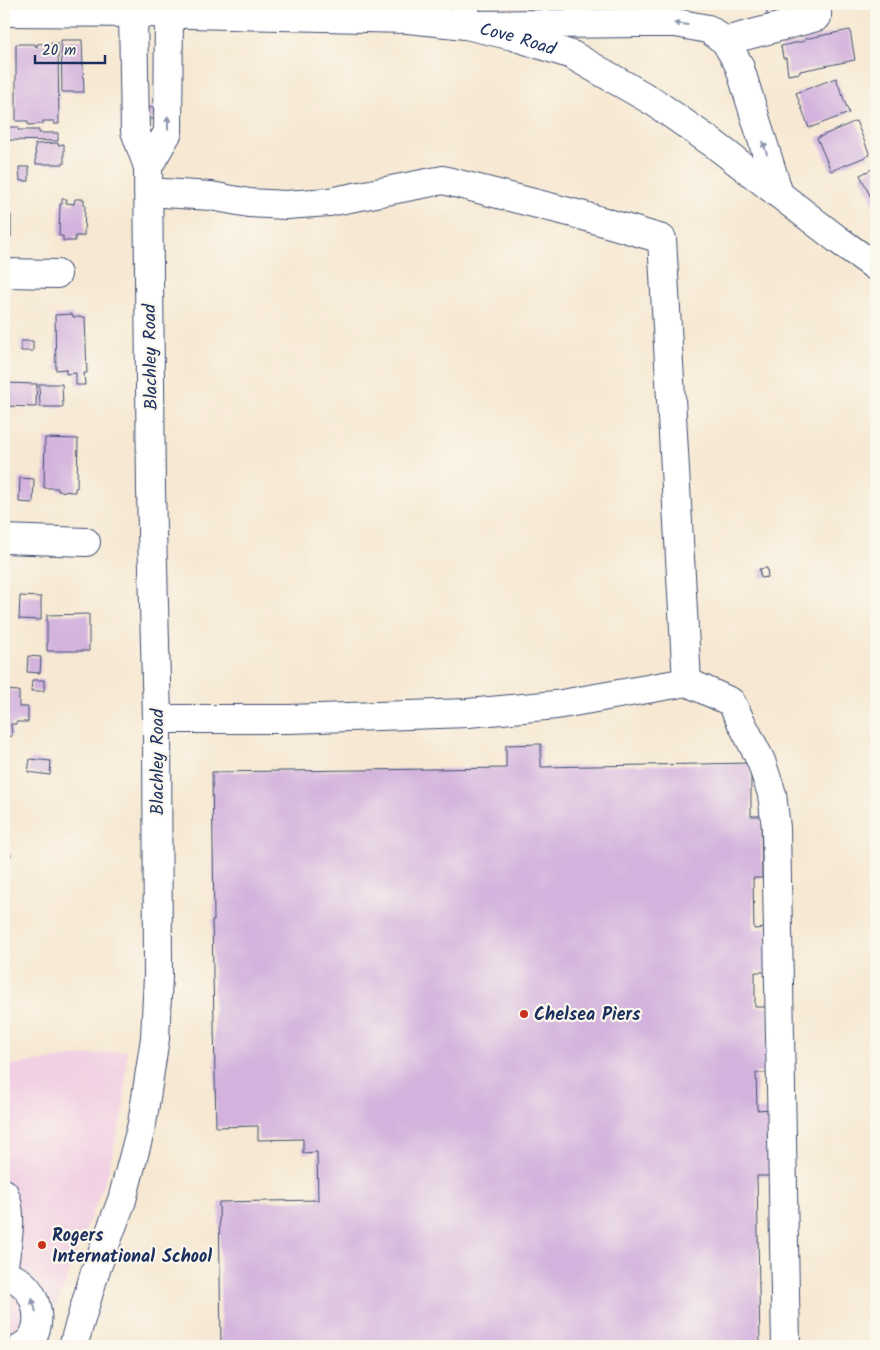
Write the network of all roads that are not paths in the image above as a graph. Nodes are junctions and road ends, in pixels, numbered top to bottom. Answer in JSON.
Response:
{"nodes":[{"id":1,"x":817,"y":4,"type":"edge"},
{"id":2,"x":149,"y":11,"type":"edge"},
{"id":3,"x":4,"y":12,"type":"edge"},
{"id":4,"x":466,"y":14,"type":"edge"},
{"id":5,"x":726,"y":41,"type":"junction"},
{"id":6,"x":148,"y":179,"type":"junction"},
{"id":7,"x":779,"y":194,"type":"junction"},
{"id":8,"x":876,"y":267,"type":"edge"},
{"id":9,"x":4,"y":273,"type":"edge"},
{"id":10,"x":57,"y":274,"type":"dead end"},
{"id":11,"x":4,"y":539,"type":"edge"},
{"id":12,"x":86,"y":542,"type":"dead end"},
{"id":13,"x":687,"y":682,"type":"junction"},
{"id":14,"x":157,"y":719,"type":"junction"},
{"id":15,"x":4,"y":1193,"type":"edge"},
{"id":16,"x":4,"y":1266,"type":"edge"},
{"id":17,"x":4,"y":1276,"type":"edge"},
{"id":18,"x":23,"y":1346,"type":"edge"},
{"id":19,"x":74,"y":1346,"type":"edge"},
{"id":20,"x":786,"y":1346,"type":"edge"}],
"edges":[{"from":1,"to":5,"type":"street"},
{"from":2,"to":3,"type":"street","name":"Cove Road"},
{"from":2,"to":4,"type":"street","name":"Cove Road"},
{"from":2,"to":6,"type":"street"},
{"from":5,"to":4,"type":"street","one_way":true},
{"from":4,"to":7,"type":"street","name":"Cove Road"},
{"from":7,"to":5,"type":"street","one_way":true},
{"from":6,"to":13,"type":"street"},
{"from":6,"to":14,"type":"street","name":"Blachley Road"},
{"from":7,"to":8,"type":"street","name":"Cove Road"},
{"from":9,"to":10,"type":"street"},
{"from":11,"to":12,"type":"street"},
{"from":13,"to":14,"type":"street"},
{"from":13,"to":20,"type":"street"},
{"from":14,"to":19,"type":"street","name":"Blachley Road"},
{"from":15,"to":16,"type":"street"},
{"from":18,"to":17,"type":"street","one_way":true}]}
